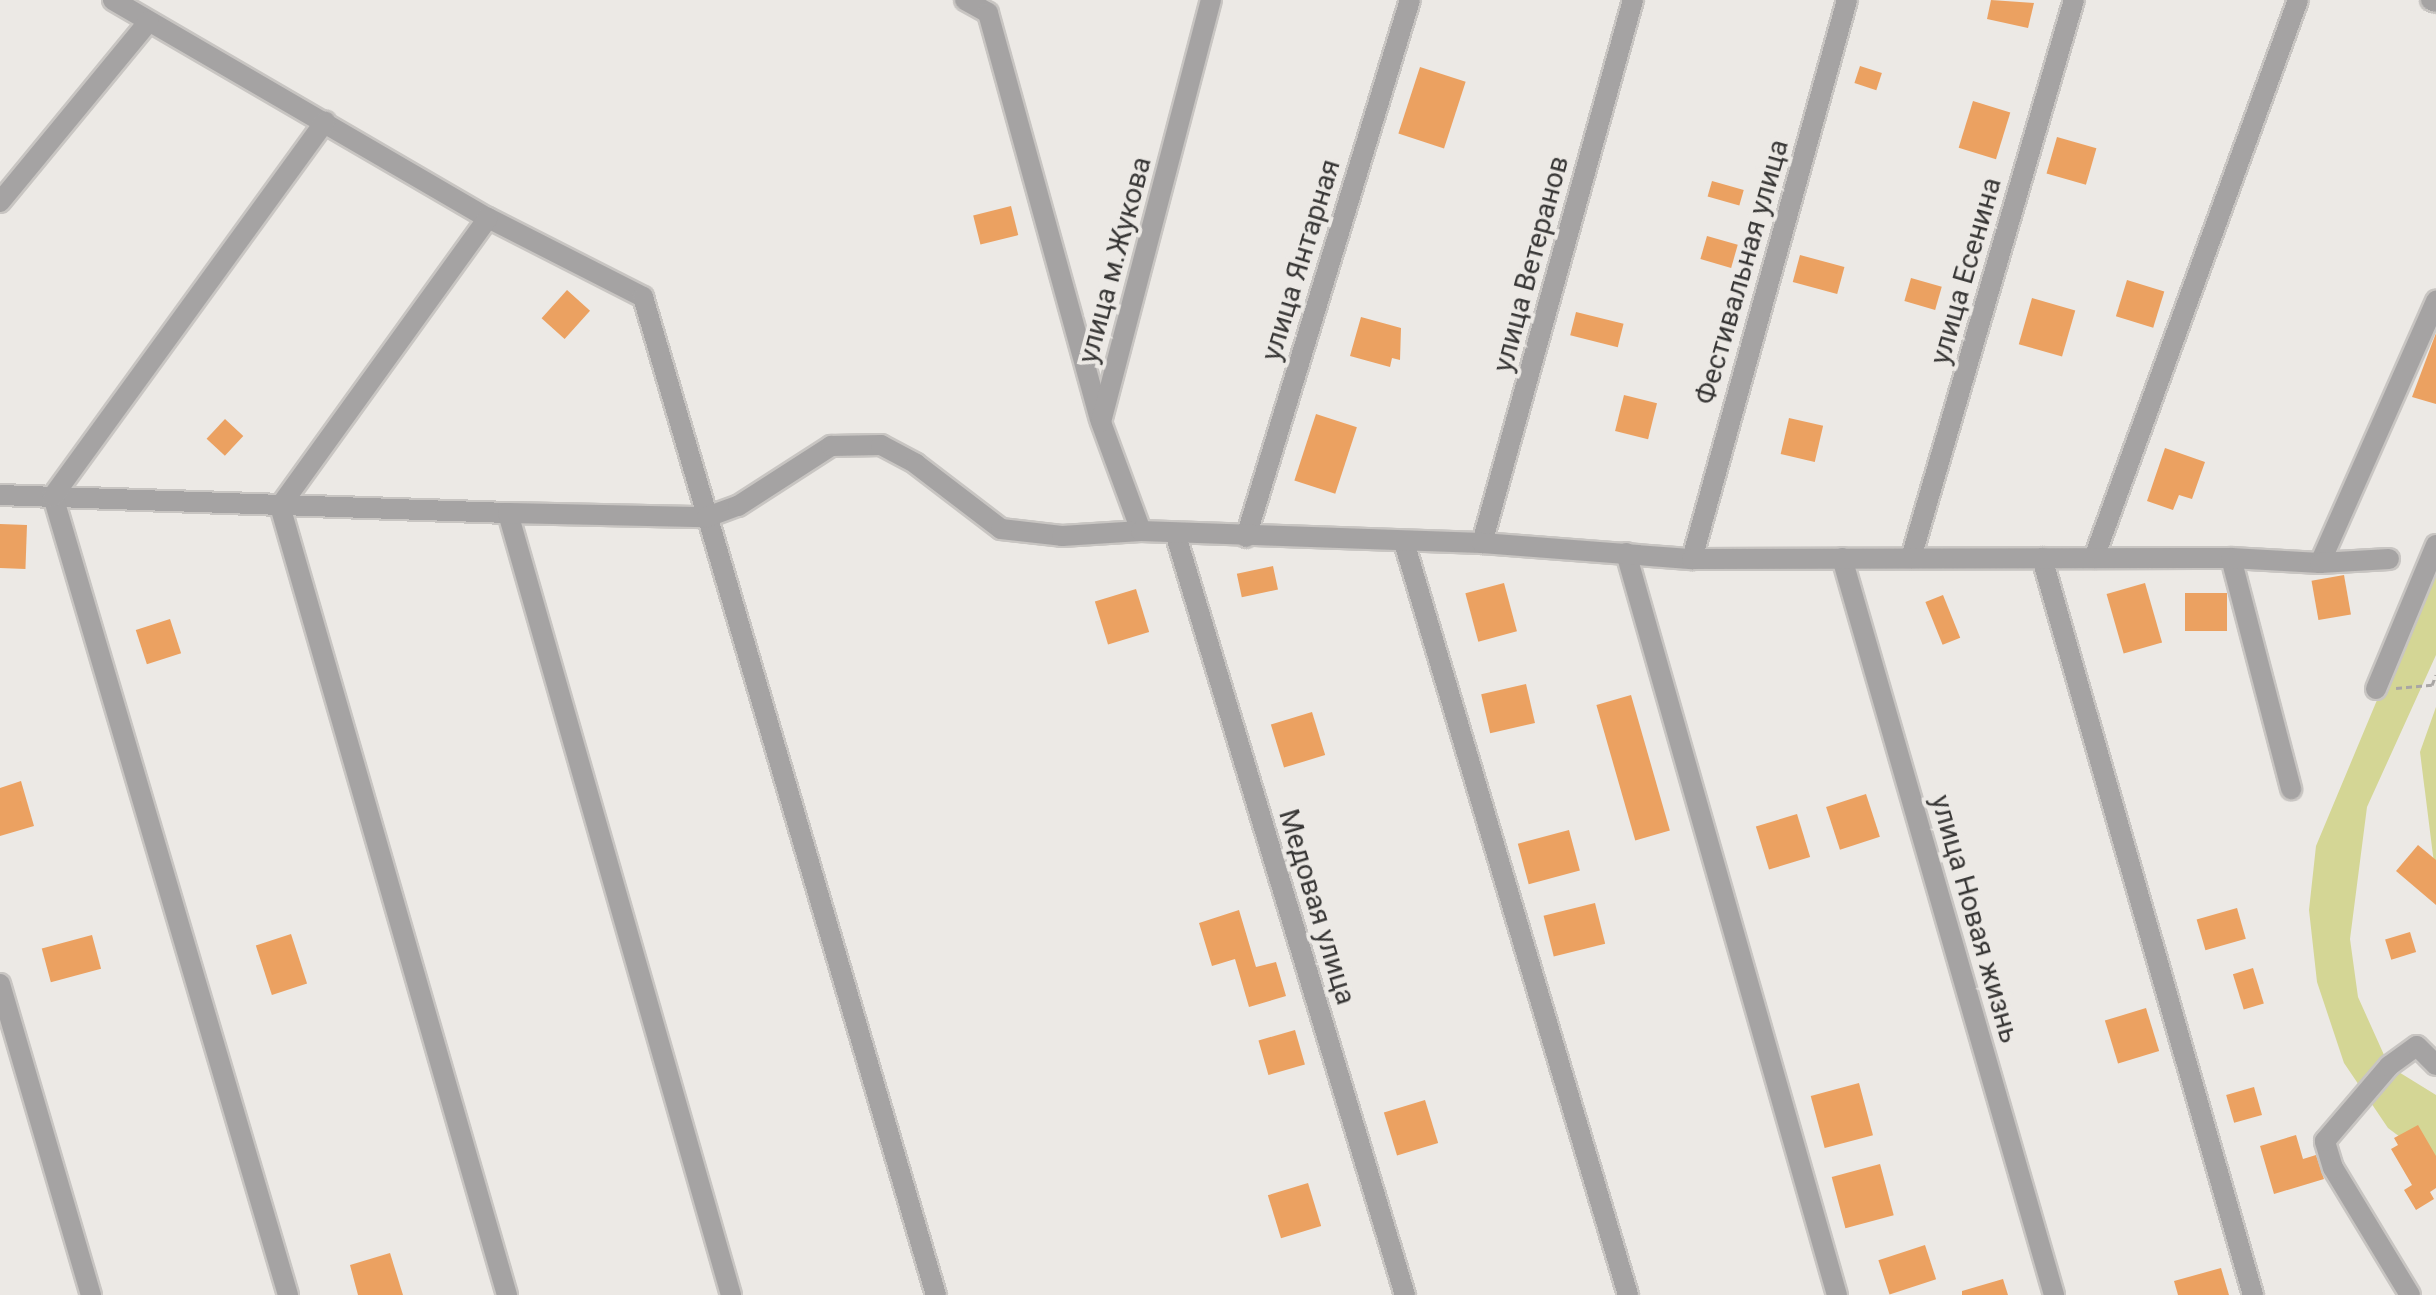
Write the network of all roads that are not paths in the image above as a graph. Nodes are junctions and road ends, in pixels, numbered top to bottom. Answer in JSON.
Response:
{"nodes":[{"id":1,"x":113,"y":0,"type":"edge"},
{"id":2,"x":965,"y":0,"type":"edge"},
{"id":3,"x":1211,"y":0,"type":"edge"},
{"id":4,"x":1410,"y":0,"type":"edge"},
{"id":5,"x":1633,"y":0,"type":"edge"},
{"id":6,"x":1847,"y":0,"type":"edge"},
{"id":7,"x":2074,"y":0,"type":"edge"},
{"id":8,"x":2298,"y":0,"type":"edge"},
{"id":9,"x":990,"y":6,"type":"edge"},
{"id":10,"x":149,"y":21,"type":"junction"},
{"id":11,"x":325,"y":121,"type":"junction"},
{"id":12,"x":0,"y":202,"type":"edge"},
{"id":13,"x":488,"y":218,"type":"junction"},
{"id":14,"x":2436,"y":301,"type":"edge"},
{"id":15,"x":1101,"y":422,"type":"junction"},
{"id":16,"x":0,"y":495,"type":"edge"},
{"id":17,"x":53,"y":496,"type":"junction"},
{"id":18,"x":280,"y":506,"type":"junction"},
{"id":19,"x":508,"y":513,"type":"junction"},
{"id":20,"x":707,"y":517,"type":"junction"},
{"id":21,"x":1141,"y":531,"type":"junction"},
{"id":22,"x":1176,"y":536,"type":"junction"},
{"id":23,"x":1246,"y":537,"type":"junction"},
{"id":24,"x":1404,"y":542,"type":"junction"},
{"id":25,"x":1482,"y":543,"type":"junction"},
{"id":26,"x":2436,"y":545,"type":"edge"},
{"id":27,"x":1626,"y":553,"type":"junction"},
{"id":28,"x":1842,"y":558,"type":"junction"},
{"id":29,"x":1911,"y":558,"type":"junction"},
{"id":30,"x":2042,"y":558,"type":"junction"},
{"id":31,"x":2094,"y":558,"type":"junction"},
{"id":32,"x":2231,"y":558,"type":"junction"},
{"id":33,"x":1692,"y":559,"type":"junction"},
{"id":34,"x":2389,"y":559,"type":"dead end"},
{"id":35,"x":2320,"y":563,"type":"junction"},
{"id":36,"x":2376,"y":689,"type":"road end"},
{"id":37,"x":2291,"y":789,"type":"dead end"},
{"id":38,"x":0,"y":984,"type":"edge"},
{"id":39,"x":2432,"y":1062,"type":"edge"},
{"id":40,"x":91,"y":1295,"type":"edge"},
{"id":41,"x":288,"y":1295,"type":"edge"},
{"id":42,"x":507,"y":1295,"type":"edge"},
{"id":43,"x":731,"y":1295,"type":"edge"},
{"id":44,"x":936,"y":1295,"type":"edge"},
{"id":45,"x":1405,"y":1295,"type":"edge"},
{"id":46,"x":1628,"y":1295,"type":"edge"},
{"id":47,"x":1837,"y":1295,"type":"edge"},
{"id":48,"x":2054,"y":1295,"type":"edge"},
{"id":49,"x":2253,"y":1295,"type":"edge"},
{"id":50,"x":2410,"y":1295,"type":"edge"}],
"edges":[{"from":1,"to":10,"type":"street"},
{"from":2,"to":9,"type":"street"},
{"from":3,"to":15,"type":"street","name":"улица м.Жукова"},
{"from":4,"to":23,"type":"street","name":"улица Янтарная"},
{"from":5,"to":25,"type":"street","name":"улица Ветеранов"},
{"from":6,"to":33,"type":"street","name":"Фестивальная улица"},
{"from":7,"to":29,"type":"street","name":"улица Есенина"},
{"from":8,"to":31,"type":"street"},
{"from":9,"to":15,"type":"street"},
{"from":10,"to":11,"type":"street"},
{"from":10,"to":12,"type":"street"},
{"from":11,"to":13,"type":"street"},
{"from":11,"to":17,"type":"street"},
{"from":13,"to":18,"type":"street"},
{"from":13,"to":20,"type":"street"},
{"from":14,"to":35,"type":"street"},
{"from":15,"to":21,"type":"street"},
{"from":16,"to":17,"type":"street"},
{"from":17,"to":18,"type":"street"},
{"from":17,"to":41,"type":"street"},
{"from":18,"to":19,"type":"street"},
{"from":18,"to":42,"type":"street"},
{"from":19,"to":20,"type":"street"},
{"from":19,"to":43,"type":"street"},
{"from":20,"to":21,"type":"street"},
{"from":20,"to":44,"type":"street"},
{"from":21,"to":22,"type":"street"},
{"from":22,"to":23,"type":"street"},
{"from":22,"to":45,"type":"street","name":"Медовая улица"},
{"from":23,"to":24,"type":"street"},
{"from":24,"to":25,"type":"street"},
{"from":24,"to":46,"type":"street"},
{"from":25,"to":27,"type":"street"},
{"from":26,"to":36,"type":"street"},
{"from":27,"to":33,"type":"street"},
{"from":27,"to":47,"type":"street"},
{"from":28,"to":29,"type":"street"},
{"from":28,"to":33,"type":"street"},
{"from":28,"to":48,"type":"street","name":"улица Новая жизнь"},
{"from":29,"to":30,"type":"street"},
{"from":30,"to":31,"type":"street"},
{"from":30,"to":49,"type":"street"},
{"from":31,"to":32,"type":"street"},
{"from":32,"to":35,"type":"street"},
{"from":32,"to":37,"type":"street"},
{"from":34,"to":35,"type":"street"},
{"from":38,"to":40,"type":"street"},
{"from":39,"to":50,"type":"street"}]}
